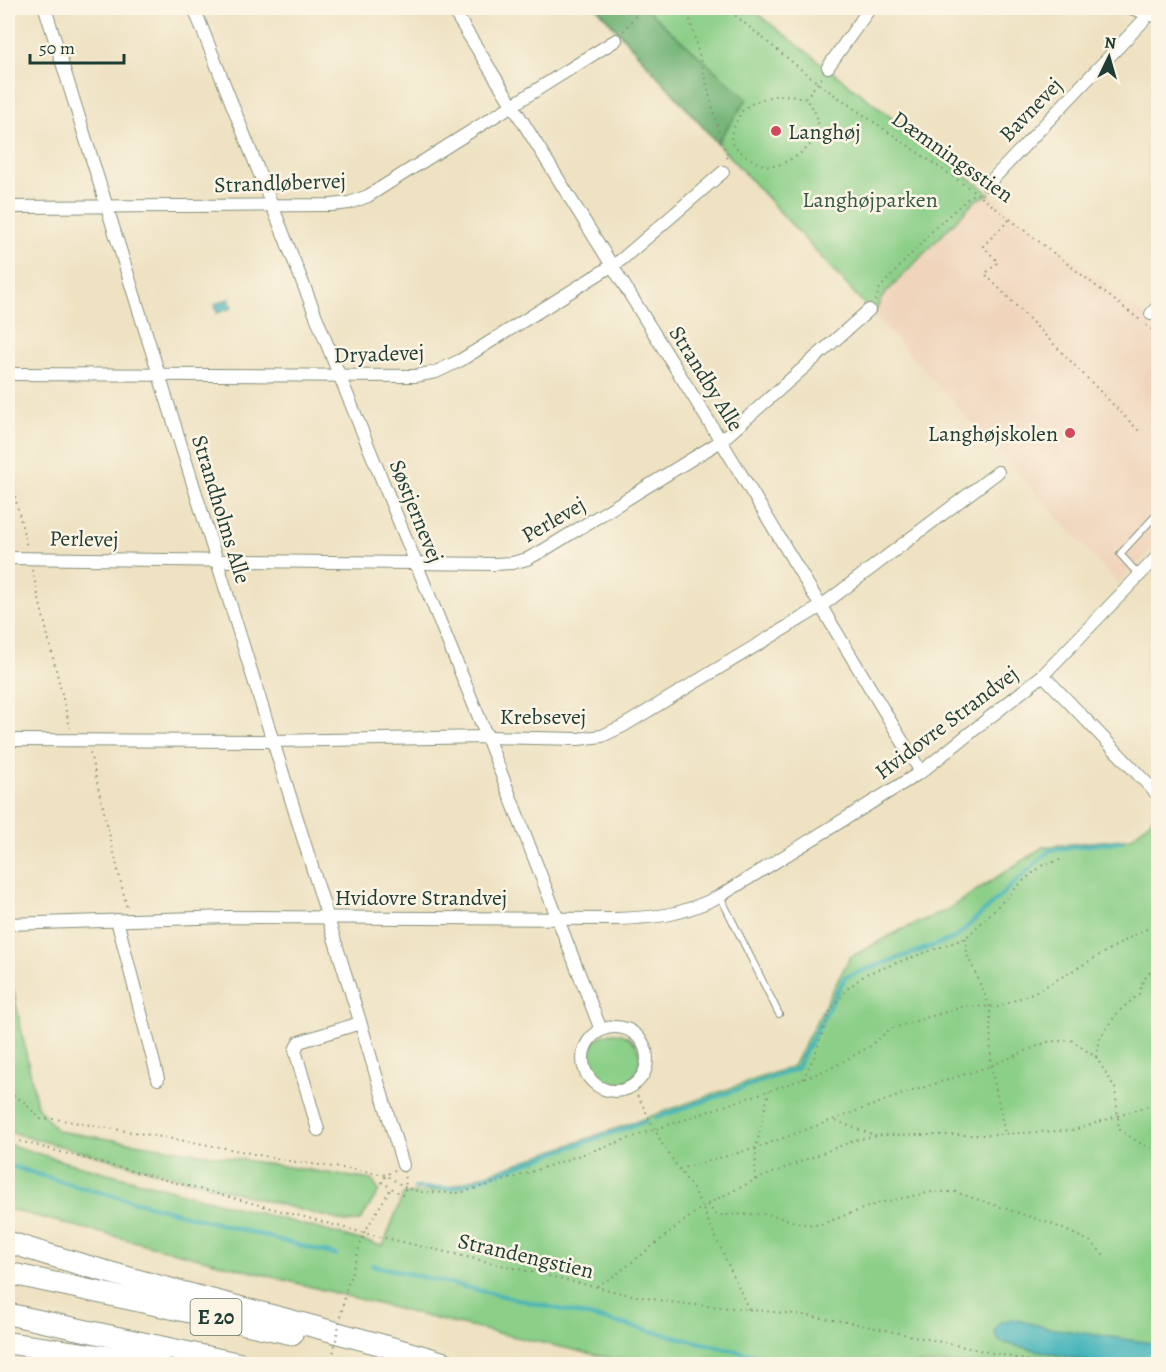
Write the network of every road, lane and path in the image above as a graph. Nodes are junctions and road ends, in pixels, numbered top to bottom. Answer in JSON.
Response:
{"nodes":[{"id":1,"x":45,"y":8,"type":"edge"},
{"id":2,"x":194,"y":8,"type":"edge"},
{"id":3,"x":452,"y":8,"type":"edge"},
{"id":4,"x":642,"y":8,"type":"edge"},
{"id":5,"x":687,"y":8,"type":"edge"},
{"id":6,"x":726,"y":8,"type":"edge"},
{"id":7,"x":870,"y":8,"type":"edge"},
{"id":8,"x":1131,"y":8,"type":"edge"},
{"id":9,"x":1151,"y":12,"type":"edge"},
{"id":10,"x":616,"y":40,"type":"joint"},
{"id":11,"x":828,"y":67,"type":"joint"},
{"id":12,"x":819,"y":84,"type":"junction"},
{"id":13,"x":805,"y":99,"type":"junction"},
{"id":14,"x":515,"y":105,"type":"junction"},
{"id":15,"x":732,"y":144,"type":"junction"},
{"id":16,"x":724,"y":149,"type":"junction"},
{"id":17,"x":723,"y":172,"type":"joint"},
{"id":18,"x":987,"y":184,"type":"dead end"},
{"id":19,"x":975,"y":192,"type":"junction"},
{"id":20,"x":273,"y":205,"type":"junction"},
{"id":21,"x":8,"y":207,"type":"edge"},
{"id":22,"x":107,"y":207,"type":"junction"},
{"id":23,"x":1011,"y":219,"type":"junction"},
{"id":24,"x":612,"y":266,"type":"junction"},
{"id":25,"x":869,"y":310,"type":"joint"},
{"id":26,"x":1158,"y":335,"type":"edge"},
{"id":27,"x":8,"y":374,"type":"edge"},
{"id":28,"x":160,"y":376,"type":"junction"},
{"id":29,"x":340,"y":377,"type":"junction"},
{"id":30,"x":1142,"y":433,"type":"dead end"},
{"id":31,"x":722,"y":441,"type":"junction"},
{"id":32,"x":8,"y":467,"type":"edge"},
{"id":33,"x":998,"y":472,"type":"dead end"},
{"id":34,"x":1158,"y":513,"type":"edge"},
{"id":35,"x":1158,"y":556,"type":"edge"},
{"id":36,"x":8,"y":558,"type":"edge"},
{"id":37,"x":29,"y":558,"type":"junction"},
{"id":38,"x":216,"y":561,"type":"junction"},
{"id":39,"x":415,"y":564,"type":"junction"},
{"id":40,"x":1140,"y":576,"type":"junction"},
{"id":41,"x":820,"y":607,"type":"junction"},
{"id":42,"x":1043,"y":675,"type":"junction"},
{"id":43,"x":487,"y":737,"type":"junction"},
{"id":44,"x":8,"y":740,"type":"edge"},
{"id":45,"x":73,"y":740,"type":"junction"},
{"id":46,"x":87,"y":740,"type":"junction"},
{"id":47,"x":272,"y":741,"type":"junction"},
{"id":48,"x":921,"y":772,"type":"junction"},
{"id":49,"x":1158,"y":795,"type":"edge"},
{"id":50,"x":1063,"y":858,"type":"dead end"},
{"id":51,"x":720,"y":896,"type":"junction"},
{"id":52,"x":327,"y":917,"type":"junction"},
{"id":53,"x":557,"y":918,"type":"junction"},
{"id":54,"x":123,"y":920,"type":"junction"},
{"id":55,"x":8,"y":924,"type":"edge"},
{"id":56,"x":1158,"y":924,"type":"edge"},
{"id":57,"x":966,"y":938,"type":"junction"},
{"id":58,"x":1158,"y":961,"type":"edge"},
{"id":59,"x":990,"y":1007,"type":"junction"},
{"id":60,"x":779,"y":1014,"type":"dead end"},
{"id":61,"x":360,"y":1023,"type":"junction"},
{"id":62,"x":601,"y":1030,"type":"junction"},
{"id":63,"x":1096,"y":1057,"type":"junction"},
{"id":64,"x":991,"y":1066,"type":"junction"},
{"id":65,"x":158,"y":1079,"type":"dead end"},
{"id":66,"x":803,"y":1079,"type":"junction"},
{"id":67,"x":630,"y":1087,"type":"junction"},
{"id":68,"x":769,"y":1090,"type":"junction"},
{"id":69,"x":8,"y":1093,"type":"edge"},
{"id":70,"x":1158,"y":1103,"type":"edge"},
{"id":71,"x":1119,"y":1115,"type":"junction"},
{"id":72,"x":834,"y":1120,"type":"junction"},
{"id":73,"x":318,"y":1130,"type":"dead end"},
{"id":74,"x":654,"y":1130,"type":"junction"},
{"id":75,"x":1005,"y":1134,"type":"junction"},
{"id":76,"x":876,"y":1136,"type":"junction"},
{"id":77,"x":8,"y":1138,"type":"edge"},
{"id":78,"x":756,"y":1148,"type":"junction"},
{"id":79,"x":1158,"y":1151,"type":"edge"},
{"id":80,"x":402,"y":1165,"type":"junction"},
{"id":81,"x":679,"y":1169,"type":"junction"},
{"id":82,"x":386,"y":1175,"type":"junction"},
{"id":83,"x":755,"y":1180,"type":"junction"},
{"id":84,"x":391,"y":1188,"type":"junction"},
{"id":85,"x":406,"y":1188,"type":"junction"},
{"id":86,"x":707,"y":1205,"type":"junction"},
{"id":87,"x":702,"y":1207,"type":"junction"},
{"id":88,"x":364,"y":1233,"type":"junction"},
{"id":89,"x":8,"y":1242,"type":"edge"},
{"id":90,"x":1104,"y":1255,"type":"dead end"},
{"id":91,"x":8,"y":1273,"type":"edge"},
{"id":92,"x":597,"y":1286,"type":"junction"},
{"id":93,"x":749,"y":1310,"type":"junction"},
{"id":94,"x":8,"y":1314,"type":"edge"},
{"id":95,"x":8,"y":1343,"type":"edge"},
{"id":96,"x":159,"y":1365,"type":"edge"},
{"id":97,"x":241,"y":1365,"type":"edge"},
{"id":98,"x":331,"y":1365,"type":"edge"},
{"id":99,"x":424,"y":1365,"type":"edge"},
{"id":100,"x":448,"y":1365,"type":"edge"},
{"id":101,"x":1045,"y":1365,"type":"edge"}],
"edges":[{"from":1,"to":22,"type":"street","name":"Strandholms Alle"},
{"from":2,"to":20,"type":"street","name":"Søstjernevej"},
{"from":3,"to":14,"type":"street","name":"Strandby Alle"},
{"from":4,"to":10,"type":"path"},
{"from":5,"to":16,"type":"path"},
{"from":6,"to":12,"type":"path","name":"Dæmningsstien"},
{"from":7,"to":11,"type":"street"},
{"from":8,"to":9,"type":"street"},
{"from":9,"to":18,"type":"street","name":"Bavnevej"},
{"from":10,"to":14,"type":"street","name":"Strandløbervej"},
{"from":11,"to":12,"type":"path"},
{"from":12,"to":13,"type":"path"},
{"from":12,"to":19,"type":"path","name":"Dæmningsstien"},
{"from":13,"to":15,"type":"path"},
{"from":13,"to":15,"type":"path"},
{"from":14,"to":20,"type":"street","name":"Strandløbervej"},
{"from":14,"to":24,"type":"street","name":"Strandby Alle"},
{"from":15,"to":16,"type":"path"},
{"from":16,"to":17,"type":"path"},
{"from":17,"to":24,"type":"street","name":"Dryadevej"},
{"from":19,"to":23,"type":"path","name":"Dæmningsstien"},
{"from":19,"to":25,"type":"path"},
{"from":20,"to":22,"type":"street","name":"Strandløbervej"},
{"from":20,"to":29,"type":"street","name":"Søstjernevej"},
{"from":21,"to":22,"type":"street","name":"Strandløbervej"},
{"from":22,"to":28,"type":"street","name":"Strandholms Alle"},
{"from":23,"to":26,"type":"path","name":"Dæmningsstien"},
{"from":23,"to":30,"type":"path"},
{"from":24,"to":29,"type":"street","name":"Dryadevej"},
{"from":24,"to":31,"type":"street","name":"Strandby Alle"},
{"from":25,"to":31,"type":"street","name":"Perlevej"},
{"from":27,"to":28,"type":"street","name":"Dryadevej"},
{"from":28,"to":29,"type":"street","name":"Dryadevej"},
{"from":28,"to":38,"type":"street","name":"Strandholms Alle"},
{"from":29,"to":39,"type":"street","name":"Søstjernevej"},
{"from":31,"to":39,"type":"street","name":"Perlevej"},
{"from":31,"to":41,"type":"street","name":"Strandby Alle"},
{"from":32,"to":37,"type":"path"},
{"from":33,"to":41,"type":"street","name":"Krebsevej"},
{"from":34,"to":40,"type":"lane"},
{"from":35,"to":40,"type":"street","name":"Hvidovre Strandvej"},
{"from":36,"to":37,"type":"street","name":"Perlevej"},
{"from":37,"to":38,"type":"street","name":"Perlevej"},
{"from":37,"to":45,"type":"path"},
{"from":38,"to":39,"type":"street","name":"Perlevej"},
{"from":38,"to":47,"type":"street","name":"Strandholms Alle"},
{"from":39,"to":43,"type":"street","name":"Søstjernevej"},
{"from":40,"to":42,"type":"street","name":"Hvidovre Strandvej"},
{"from":41,"to":43,"type":"street","name":"Krebsevej"},
{"from":41,"to":48,"type":"street","name":"Strandby Alle"},
{"from":42,"to":48,"type":"street","name":"Hvidovre Strandvej"},
{"from":42,"to":49,"type":"street","name":"Hvidovre Strandvej"},
{"from":43,"to":47,"type":"street","name":"Krebsevej"},
{"from":43,"to":53,"type":"street","name":"Søstjernevej"},
{"from":44,"to":45,"type":"street","name":"Krebsevej"},
{"from":45,"to":46,"type":"street","name":"Krebsevej"},
{"from":46,"to":47,"type":"street","name":"Krebsevej"},
{"from":46,"to":54,"type":"path"},
{"from":47,"to":52,"type":"street","name":"Strandholms Alle"},
{"from":48,"to":51,"type":"street","name":"Hvidovre Strandvej"},
{"from":50,"to":57,"type":"path"},
{"from":51,"to":53,"type":"street","name":"Hvidovre Strandvej"},
{"from":51,"to":60,"type":"lane"},
{"from":52,"to":53,"type":"street","name":"Hvidovre Strandvej"},
{"from":52,"to":54,"type":"street","name":"Hvidovre Strandvej"},
{"from":52,"to":61,"type":"street","name":"Strandholms Alle"},
{"from":53,"to":62,"type":"street","name":"Søstjernevej"},
{"from":54,"to":55,"type":"street","name":"Hvidovre Strandvej"},
{"from":54,"to":65,"type":"street"},
{"from":56,"to":59,"type":"path"},
{"from":57,"to":59,"type":"path"},
{"from":57,"to":66,"type":"path"},
{"from":58,"to":63,"type":"path"},
{"from":59,"to":64,"type":"path"},
{"from":59,"to":66,"type":"path"},
{"from":61,"to":73,"type":"street"},
{"from":61,"to":80,"type":"street","name":"Strandholms Alle"},
{"from":62,"to":67,"type":"street"},
{"from":62,"to":67,"type":"street"},
{"from":63,"to":64,"type":"path"},
{"from":63,"to":71,"type":"path"},
{"from":64,"to":72,"type":"path"},
{"from":64,"to":75,"type":"path"},
{"from":66,"to":68,"type":"path"},
{"from":67,"to":74,"type":"path"},
{"from":68,"to":74,"type":"path"},
{"from":68,"to":78,"type":"path"},
{"from":69,"to":82,"type":"path"},
{"from":70,"to":71,"type":"path"},
{"from":71,"to":75,"type":"path"},
{"from":71,"to":79,"type":"path"},
{"from":72,"to":76,"type":"path"},
{"from":72,"to":78,"type":"path"},
{"from":74,"to":81,"type":"path"},
{"from":74,"to":85,"type":"path"},
{"from":75,"to":76,"type":"path"},
{"from":76,"to":83,"type":"path"},
{"from":77,"to":88,"type":"path","name":"Strandengstien"},
{"from":78,"to":81,"type":"path"},
{"from":78,"to":83,"type":"path"},
{"from":80,"to":82,"type":"path"},
{"from":80,"to":85,"type":"path"},
{"from":81,"to":87,"type":"path"},
{"from":82,"to":84,"type":"path"},
{"from":82,"to":85,"type":"path"},
{"from":83,"to":86,"type":"path"},
{"from":84,"to":85,"type":"path"},
{"from":84,"to":88,"type":"path"},
{"from":86,"to":87,"type":"path"},
{"from":86,"to":90,"type":"path"},
{"from":87,"to":92,"type":"path"},
{"from":87,"to":93,"type":"path"},
{"from":88,"to":92,"type":"path","name":"Strandengstien"},
{"from":88,"to":98,"type":"path","bridge":true},
{"from":89,"to":100,"type":"highway"},
{"from":91,"to":99,"type":"highway","number":"E 20"},
{"from":92,"to":93,"type":"path","name":"Strandengstien"},
{"from":93,"to":101,"type":"path","name":"Strandengstien"},
{"from":94,"to":97,"type":"highway","number":"E 20"},
{"from":95,"to":96,"type":"highway"}]}
